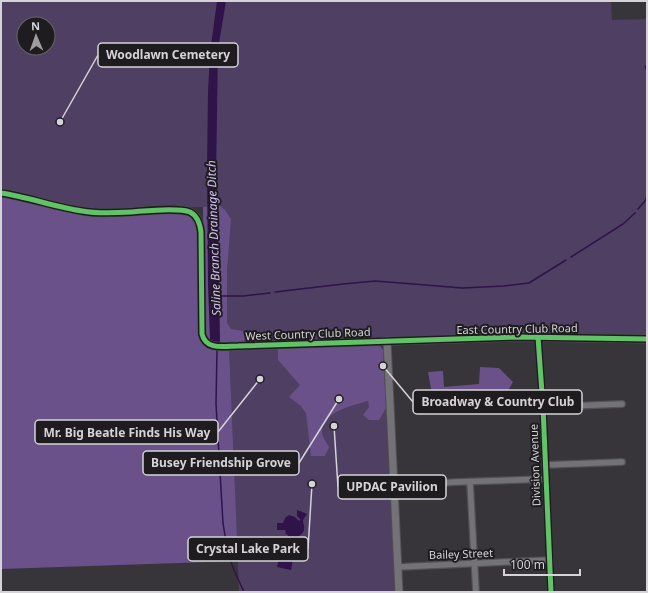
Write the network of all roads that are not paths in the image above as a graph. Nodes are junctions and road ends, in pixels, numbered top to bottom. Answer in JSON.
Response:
{"nodes":[{"id":1,"x":1,"y":193,"type":"edge"},
{"id":2,"x":538,"y":337,"type":"junction"},
{"id":3,"x":647,"y":339,"type":"edge"},
{"id":4,"x":386,"y":341,"type":"junction"},
{"id":5,"x":622,"y":404,"type":"dead end"},
{"id":6,"x":542,"y":407,"type":"junction"},
{"id":7,"x":622,"y":462,"type":"dead end"},
{"id":8,"x":545,"y":465,"type":"junction"},
{"id":9,"x":545,"y":479,"type":"junction"},
{"id":10,"x":470,"y":482,"type":"junction"},
{"id":11,"x":394,"y":486,"type":"junction"},
{"id":12,"x":550,"y":560,"type":"junction"},
{"id":13,"x":474,"y":563,"type":"junction"},
{"id":14,"x":398,"y":567,"type":"junction"},
{"id":15,"x":399,"y":592,"type":"edge"},
{"id":16,"x":476,"y":592,"type":"edge"},
{"id":17,"x":551,"y":592,"type":"edge"}],
"edges":[{"from":1,"to":4,"type":"street","name":"West Country Club Road"},
{"from":2,"to":3,"type":"street","name":"East Country Club Road"},
{"from":2,"to":4,"type":"street","name":"East Country Club Road"},
{"from":2,"to":6,"type":"street","name":"Division Avenue"},
{"from":4,"to":11,"type":"street"},
{"from":5,"to":6,"type":"street"},
{"from":6,"to":8,"type":"street","name":"Division Avenue"},
{"from":7,"to":8,"type":"street"},
{"from":8,"to":9,"type":"street","name":"Division Avenue"},
{"from":9,"to":10,"type":"street"},
{"from":9,"to":12,"type":"street","name":"Division Avenue"},
{"from":10,"to":11,"type":"street"},
{"from":10,"to":13,"type":"street"},
{"from":11,"to":14,"type":"street"},
{"from":12,"to":13,"type":"street","name":"Bailey Street"},
{"from":12,"to":17,"type":"street","name":"Division Avenue"},
{"from":13,"to":14,"type":"street","name":"Bailey Street"},
{"from":13,"to":16,"type":"street"},
{"from":14,"to":15,"type":"street"}]}
